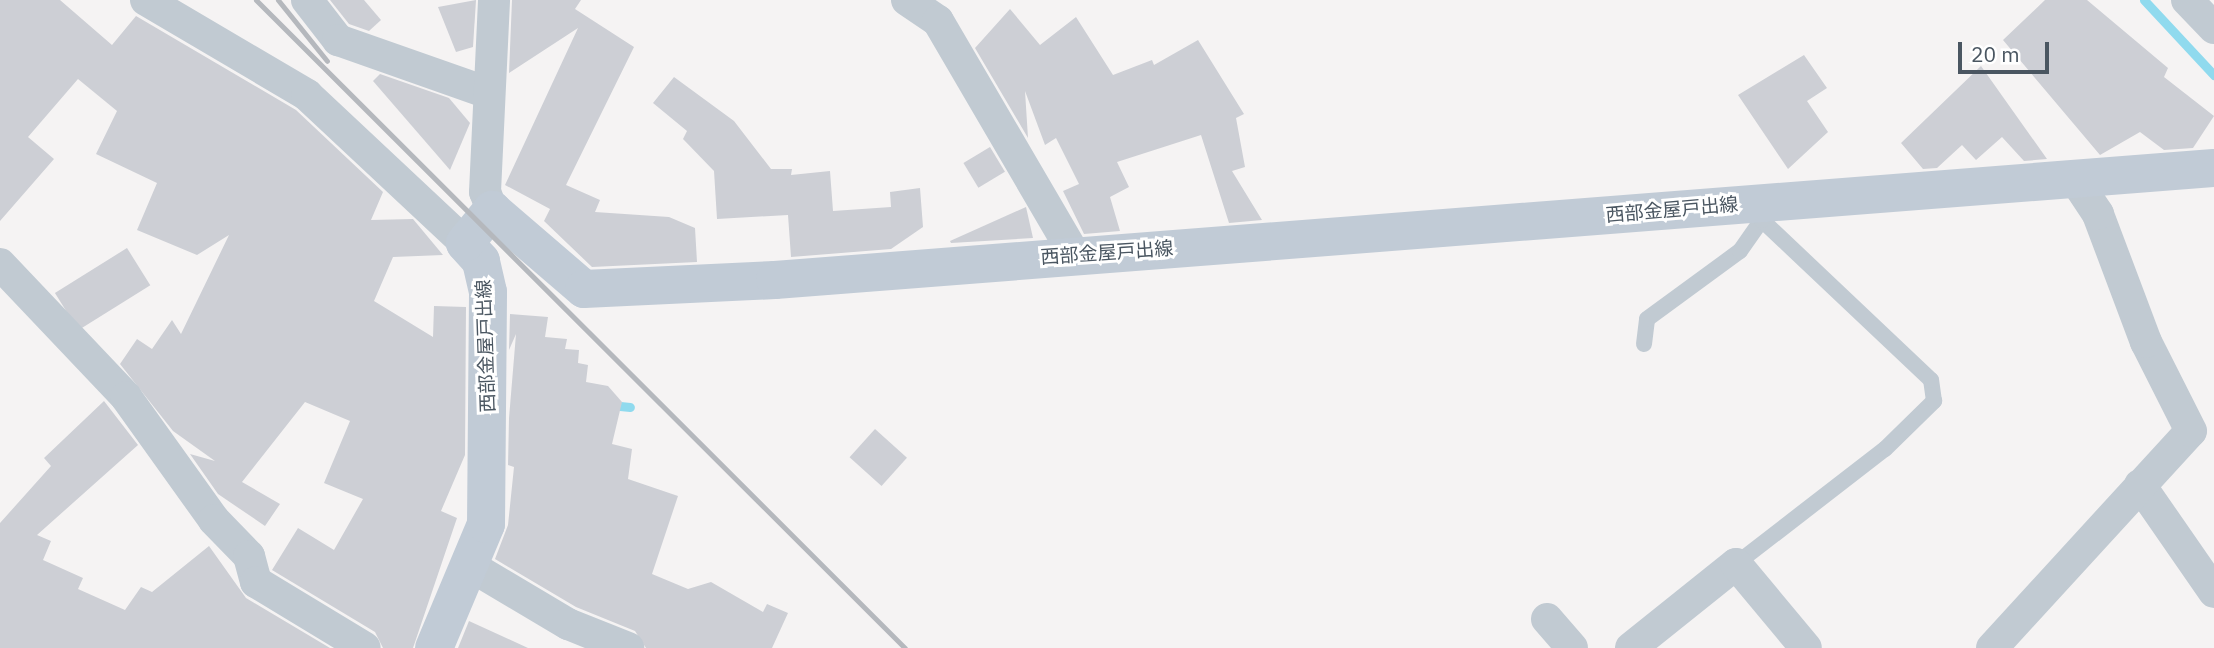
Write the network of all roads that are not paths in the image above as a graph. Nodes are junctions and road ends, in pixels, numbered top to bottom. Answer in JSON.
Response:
{"nodes":[{"id":1,"x":146,"y":0,"type":"edge"},
{"id":2,"x":307,"y":0,"type":"edge"},
{"id":3,"x":494,"y":0,"type":"edge"},
{"id":4,"x":907,"y":0,"type":"edge"},
{"id":5,"x":2187,"y":0,"type":"edge"},
{"id":6,"x":2214,"y":28,"type":"edge"},
{"id":7,"x":486,"y":92,"type":"junction"},
{"id":8,"x":2214,"y":168,"type":"edge"},
{"id":9,"x":2074,"y":178,"type":"junction"},
{"id":10,"x":492,"y":210,"type":"junction"},
{"id":11,"x":1762,"y":211,"type":"junction"},
{"id":12,"x":465,"y":243,"type":"junction"},
{"id":13,"x":1074,"y":254,"type":"junction"},
{"id":14,"x":0,"y":264,"type":"edge"},
{"id":15,"x":1643,"y":344,"type":"dead end"},
{"id":16,"x":2202,"y":427,"type":"edge"},
{"id":17,"x":2140,"y":485,"type":"junction"},
{"id":18,"x":1736,"y":564,"type":"junction"},
{"id":19,"x":472,"y":567,"type":"junction"},
{"id":20,"x":2214,"y":592,"type":"edge"},
{"id":21,"x":1547,"y":619,"type":"dead end"},
{"id":22,"x":365,"y":648,"type":"edge"},
{"id":23,"x":434,"y":648,"type":"edge"},
{"id":24,"x":628,"y":648,"type":"edge"},
{"id":25,"x":1572,"y":648,"type":"edge"},
{"id":26,"x":1630,"y":648,"type":"edge"},
{"id":27,"x":1806,"y":648,"type":"edge"},
{"id":28,"x":1992,"y":648,"type":"edge"}],
"edges":[{"from":1,"to":12,"type":"street"},
{"from":2,"to":7,"type":"street"},
{"from":3,"to":7,"type":"street"},
{"from":4,"to":13,"type":"street"},
{"from":5,"to":6,"type":"street"},
{"from":7,"to":10,"type":"street"},
{"from":8,"to":9,"type":"main road","name":"西部金屋戸出線"},
{"from":9,"to":11,"type":"main road","name":"西部金屋戸出線"},
{"from":9,"to":16,"type":"street"},
{"from":10,"to":12,"type":"main road"},
{"from":10,"to":13,"type":"main road","name":"西部金屋戸出線"},
{"from":11,"to":13,"type":"main road","name":"西部金屋戸出線"},
{"from":11,"to":15,"type":"lane"},
{"from":11,"to":18,"type":"lane"},
{"from":12,"to":19,"type":"main road","name":"西部金屋戸出線"},
{"from":14,"to":22,"type":"street"},
{"from":16,"to":17,"type":"street"},
{"from":17,"to":20,"type":"street"},
{"from":17,"to":28,"type":"street"},
{"from":18,"to":26,"type":"street"},
{"from":18,"to":27,"type":"street"},
{"from":19,"to":23,"type":"main road","name":"西部金屋戸出線"},
{"from":19,"to":24,"type":"street"},
{"from":21,"to":25,"type":"street"}]}
